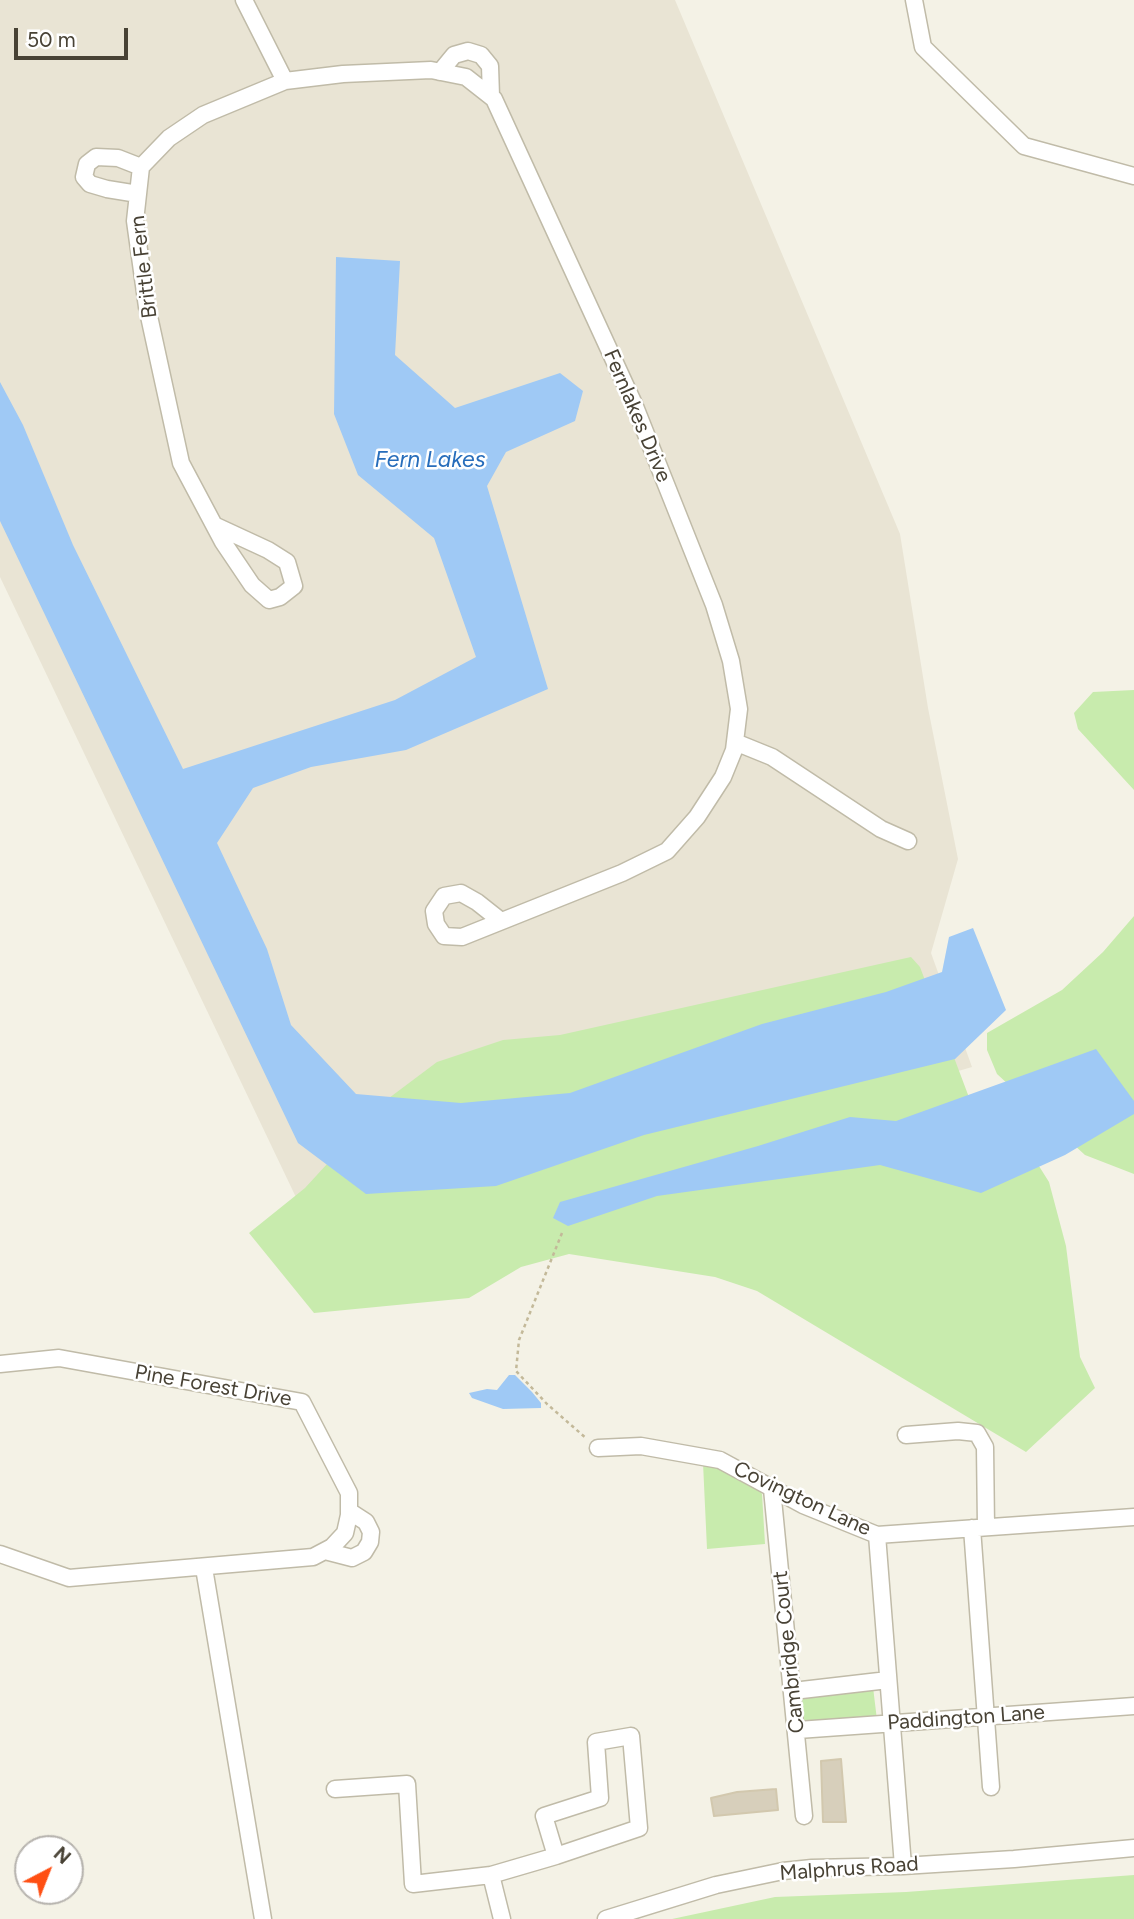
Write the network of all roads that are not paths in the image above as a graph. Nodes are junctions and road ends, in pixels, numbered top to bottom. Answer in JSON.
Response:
{"nodes":[{"id":1,"x":244,"y":0,"type":"edge"},
{"id":2,"x":914,"y":0,"type":"edge"},
{"id":3,"x":440,"y":72,"type":"junction"},
{"id":4,"x":285,"y":81,"type":"junction"},
{"id":5,"x":491,"y":96,"type":"junction"},
{"id":6,"x":141,"y":167,"type":"junction"},
{"id":7,"x":1134,"y":176,"type":"edge"},
{"id":8,"x":138,"y":194,"type":"junction"},
{"id":9,"x":214,"y":525,"type":"junction"},
{"id":10,"x":736,"y":742,"type":"junction"},
{"id":11,"x":908,"y":841,"type":"dead end"},
{"id":12,"x":501,"y":921,"type":"dead end"},
{"id":13,"x":0,"y":1364,"type":"edge"},
{"id":14,"x":906,"y":1435,"type":"dead end"},
{"id":15,"x":598,"y":1448,"type":"road end"},
{"id":16,"x":772,"y":1489,"type":"junction"},
{"id":17,"x":349,"y":1511,"type":"junction"},
{"id":18,"x":1134,"y":1517,"type":"edge"},
{"id":19,"x":979,"y":1528,"type":"junction"},
{"id":20,"x":877,"y":1535,"type":"junction"},
{"id":21,"x":325,"y":1551,"type":"junction"},
{"id":22,"x":0,"y":1554,"type":"edge"},
{"id":23,"x":204,"y":1568,"type":"junction"},
{"id":24,"x":888,"y":1680,"type":"junction"},
{"id":25,"x":793,"y":1690,"type":"junction"},
{"id":26,"x":1134,"y":1706,"type":"edge"},
{"id":27,"x":986,"y":1717,"type":"junction"},
{"id":28,"x":892,"y":1723,"type":"junction"},
{"id":29,"x":798,"y":1730,"type":"junction"},
{"id":30,"x":991,"y":1787,"type":"dead end"},
{"id":31,"x":335,"y":1789,"type":"dead end"},
{"id":32,"x":804,"y":1816,"type":"dead end"},
{"id":33,"x":1134,"y":1848,"type":"edge"},
{"id":34,"x":556,"y":1856,"type":"junction"},
{"id":35,"x":903,"y":1866,"type":"junction"},
{"id":36,"x":491,"y":1875,"type":"junction"},
{"id":37,"x":263,"y":1919,"type":"edge"},
{"id":38,"x":502,"y":1919,"type":"edge"},
{"id":39,"x":606,"y":1919,"type":"edge"}],
"edges":[{"from":1,"to":4,"type":"street"},
{"from":2,"to":7,"type":"street"},
{"from":3,"to":4,"type":"street"},
{"from":3,"to":5,"type":"street"},
{"from":3,"to":5,"type":"street"},
{"from":4,"to":6,"type":"street"},
{"from":5,"to":10,"type":"street","name":"Fernlakes Drive"},
{"from":6,"to":8,"type":"street","name":"Brittle Fern"},
{"from":6,"to":8,"type":"street"},
{"from":8,"to":9,"type":"street","name":"Brittle Fern"},
{"from":9,"to":9,"type":"street","name":"Brittle Fern"},
{"from":10,"to":11,"type":"street"},
{"from":10,"to":12,"type":"street","name":"Fernlakes Drive"},
{"from":13,"to":17,"type":"street","name":"Pine Forest Drive"},
{"from":14,"to":19,"type":"street"},
{"from":15,"to":16,"type":"street","name":"Covington Lane"},
{"from":16,"to":20,"type":"street","name":"Covington Lane"},
{"from":16,"to":25,"type":"street","name":"Cambridge Court"},
{"from":17,"to":21,"type":"street"},
{"from":17,"to":21,"type":"street"},
{"from":18,"to":19,"type":"street","name":"Covington Lane"},
{"from":19,"to":20,"type":"street","name":"Covington Lane"},
{"from":19,"to":27,"type":"street"},
{"from":20,"to":24,"type":"street"},
{"from":21,"to":23,"type":"street"},
{"from":22,"to":23,"type":"street"},
{"from":23,"to":37,"type":"street"},
{"from":24,"to":25,"type":"street","name":"Paddington Lane"},
{"from":24,"to":28,"type":"street"},
{"from":25,"to":29,"type":"street","name":"Cambridge Court"},
{"from":26,"to":27,"type":"street","name":"Paddington Lane"},
{"from":27,"to":28,"type":"street","name":"Paddington Lane"},
{"from":27,"to":30,"type":"street"},
{"from":28,"to":29,"type":"street","name":"Paddington Lane"},
{"from":28,"to":35,"type":"street"},
{"from":29,"to":32,"type":"street","name":"Cambridge Court"},
{"from":31,"to":36,"type":"street"},
{"from":33,"to":35,"type":"street","name":"Malphrus Road"},
{"from":34,"to":34,"type":"street"},
{"from":34,"to":36,"type":"street"},
{"from":35,"to":39,"type":"street","name":"Malphrus Road"},
{"from":36,"to":38,"type":"street"}]}
